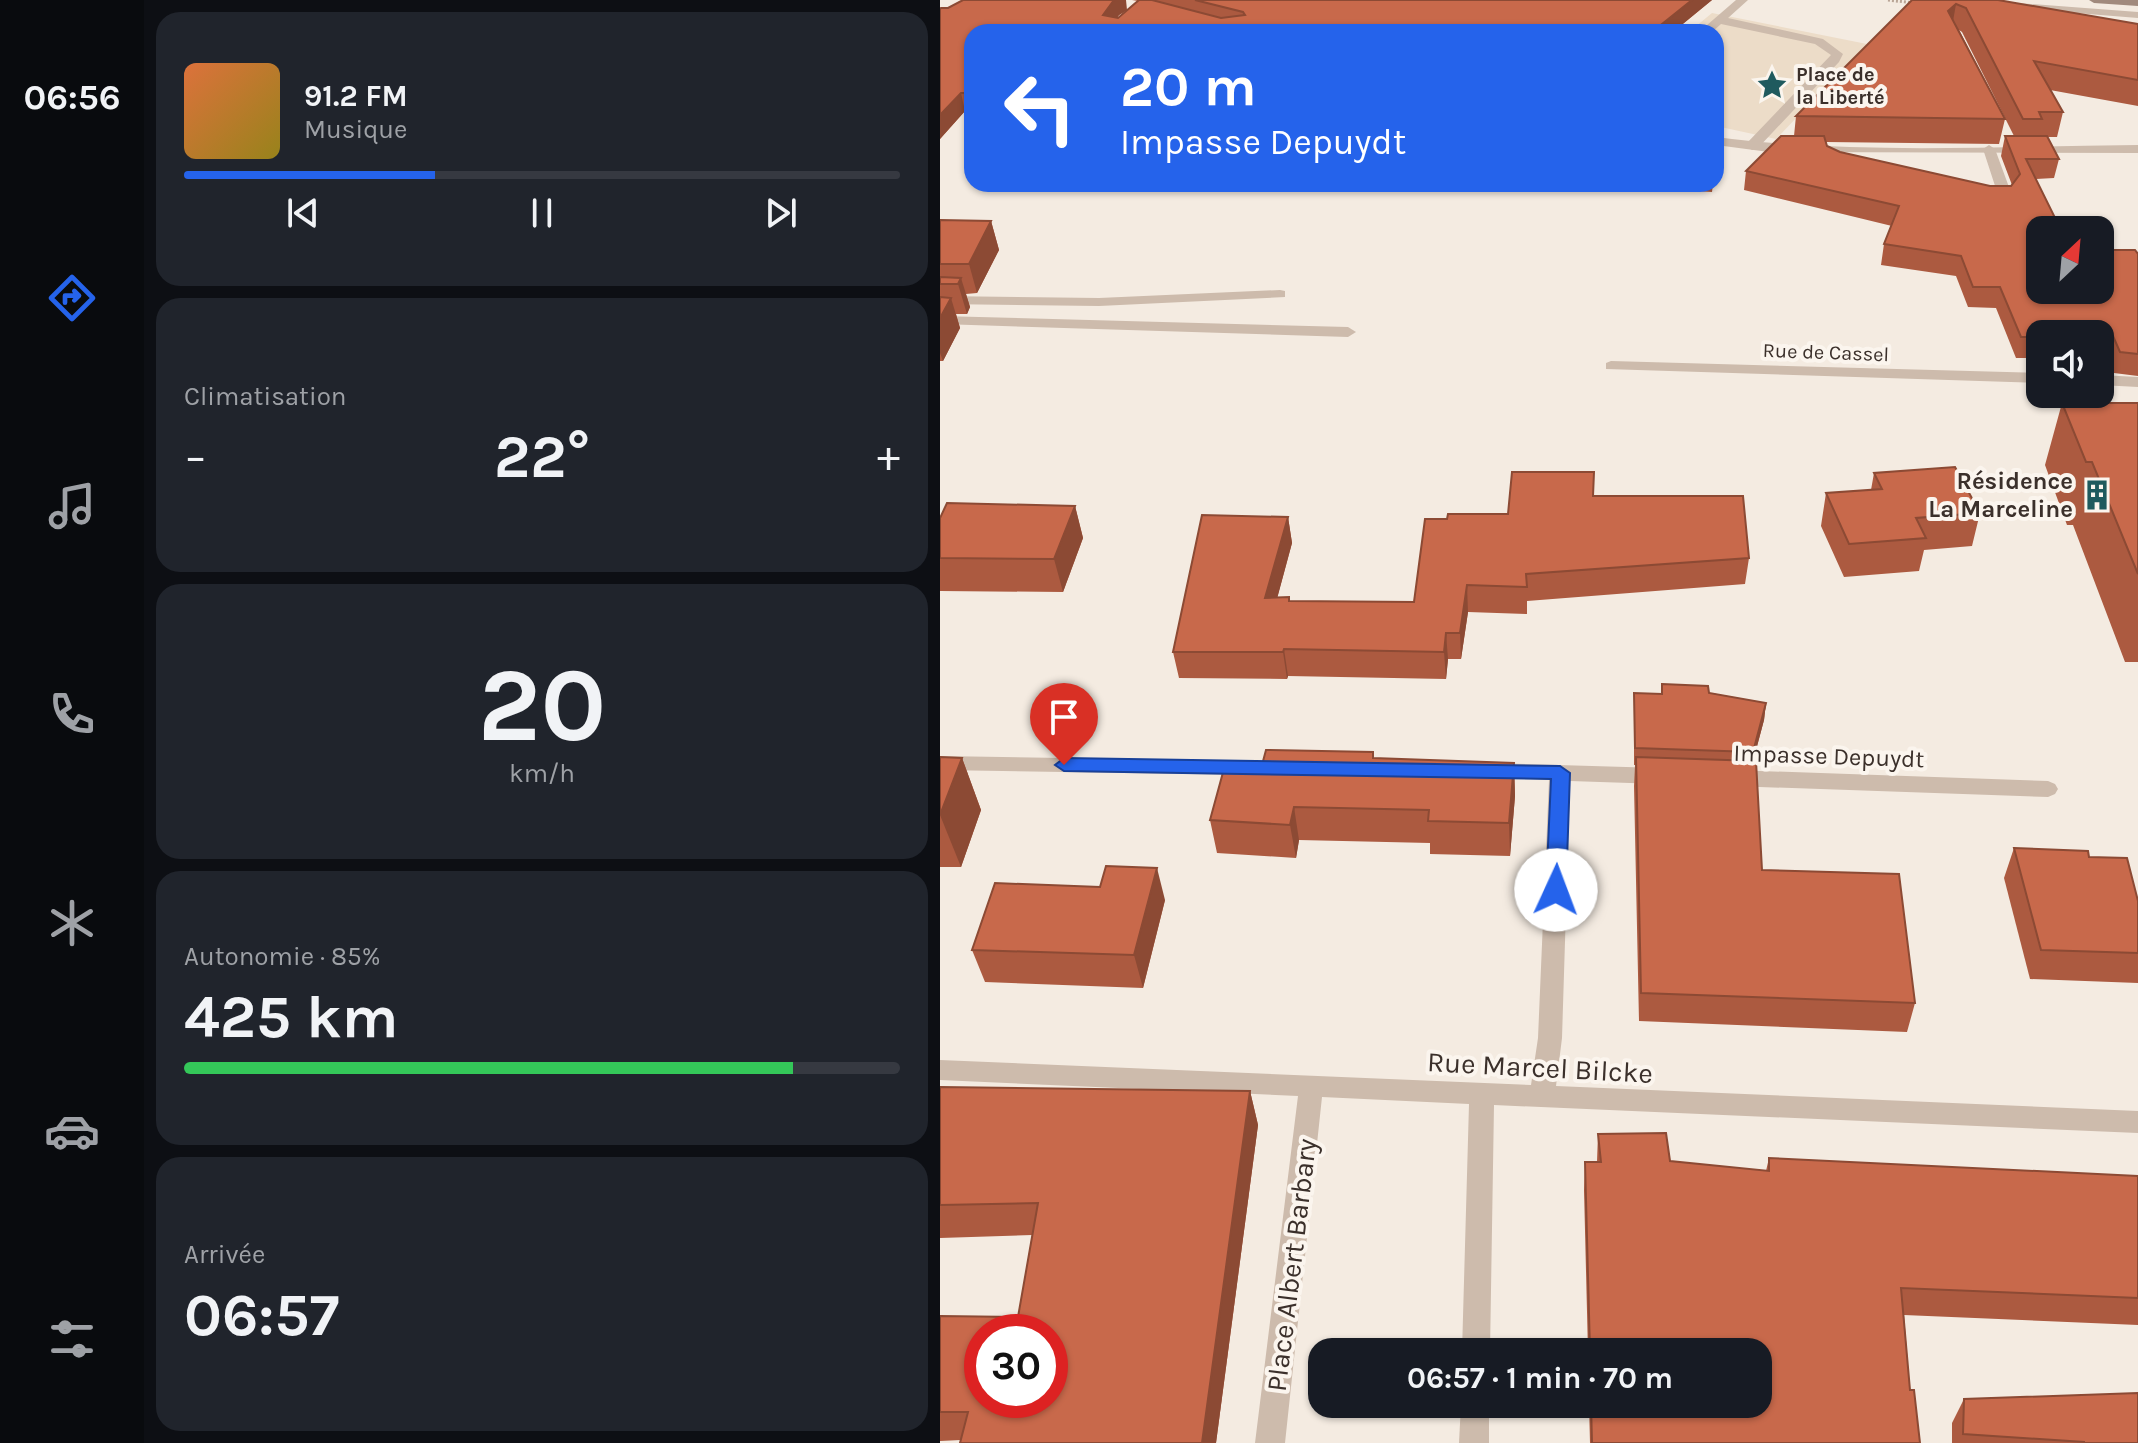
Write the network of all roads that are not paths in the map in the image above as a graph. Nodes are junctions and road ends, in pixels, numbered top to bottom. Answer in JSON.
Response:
{"nodes":[{"id":1,"x":1743,"y":0,"type":"edge"},
{"id":2,"x":2094,"y":0,"type":"edge"},
{"id":3,"x":2138,"y":3,"type":"edge"},
{"id":4,"x":2006,"y":5,"type":"edge"},
{"id":5,"x":2138,"y":15,"type":"edge"},
{"id":6,"x":1719,"y":20,"type":"junction"},
{"id":7,"x":1714,"y":24,"type":"edge"},
{"id":8,"x":1724,"y":142,"type":"edge"},
{"id":9,"x":1752,"y":146,"type":"junction"},
{"id":10,"x":1989,"y":149,"type":"junction"},
{"id":11,"x":2138,"y":149,"type":"edge"},
{"id":12,"x":1829,"y":150,"type":"junction"},
{"id":13,"x":1843,"y":166,"type":"edge"},
{"id":14,"x":1986,"y":199,"type":"edge"},
{"id":15,"x":1280,"y":294,"type":"dead end"},
{"id":16,"x":940,"y":300,"type":"edge"},
{"id":17,"x":940,"y":320,"type":"edge"},
{"id":18,"x":1348,"y":332,"type":"dead end"},
{"id":19,"x":1611,"y":366,"type":"dead end"},
{"id":20,"x":2026,"y":378,"type":"edge"},
{"id":21,"x":2114,"y":381,"type":"edge"},
{"id":22,"x":2138,"y":382,"type":"edge"},
{"id":23,"x":940,"y":763,"type":"edge"},
{"id":24,"x":1274,"y":768,"type":"edge"},
{"id":25,"x":1465,"y":771,"type":"edge"},
{"id":26,"x":1560,"y":773,"type":"junction"},
{"id":27,"x":1686,"y":777,"type":"edge"},
{"id":28,"x":1718,"y":778,"type":"edge"},
{"id":29,"x":2048,"y":789,"type":"dead end"},
{"id":30,"x":940,"y":1070,"type":"edge"},
{"id":31,"x":1311,"y":1087,"type":"junction"},
{"id":32,"x":1482,"y":1095,"type":"junction"},
{"id":33,"x":1542,"y":1097,"type":"junction"},
{"id":34,"x":2138,"y":1122,"type":"edge"},
{"id":35,"x":1476,"y":1338,"type":"edge"},
{"id":36,"x":1475,"y":1418,"type":"edge"},
{"id":37,"x":1270,"y":1443,"type":"edge"},
{"id":38,"x":1474,"y":1443,"type":"edge"}],
"edges":[{"from":1,"to":6,"type":"street"},
{"from":2,"to":3,"type":"street"},
{"from":4,"to":5,"type":"street"},
{"from":6,"to":7,"type":"street"},
{"from":6,"to":9,"type":"street"},
{"from":8,"to":9,"type":"street"},
{"from":9,"to":12,"type":"street"},
{"from":10,"to":11,"type":"street"},
{"from":10,"to":12,"type":"street"},
{"from":10,"to":14,"type":"street"},
{"from":12,"to":13,"type":"street"},
{"from":15,"to":16,"type":"street"},
{"from":17,"to":18,"type":"street"},
{"from":19,"to":20,"type":"street","name":"Rue de Cassel"},
{"from":21,"to":22,"type":"street"},
{"from":23,"to":24,"type":"street"},
{"from":25,"to":26,"type":"street"},
{"from":26,"to":27,"type":"street"},
{"from":26,"to":33,"type":"street"},
{"from":28,"to":29,"type":"street","name":"Impasse Depuydt"},
{"from":30,"to":31,"type":"street","name":"Rue Marcel Bilcke"},
{"from":31,"to":32,"type":"street","name":"Rue Marcel Bilcke"},
{"from":31,"to":37,"type":"street","name":"Place Albert Barbary"},
{"from":32,"to":33,"type":"street","name":"Rue Marcel Bilcke"},
{"from":32,"to":35,"type":"street"},
{"from":33,"to":34,"type":"street","name":"Rue Marcel Bilcke"},
{"from":36,"to":38,"type":"street"}]}
